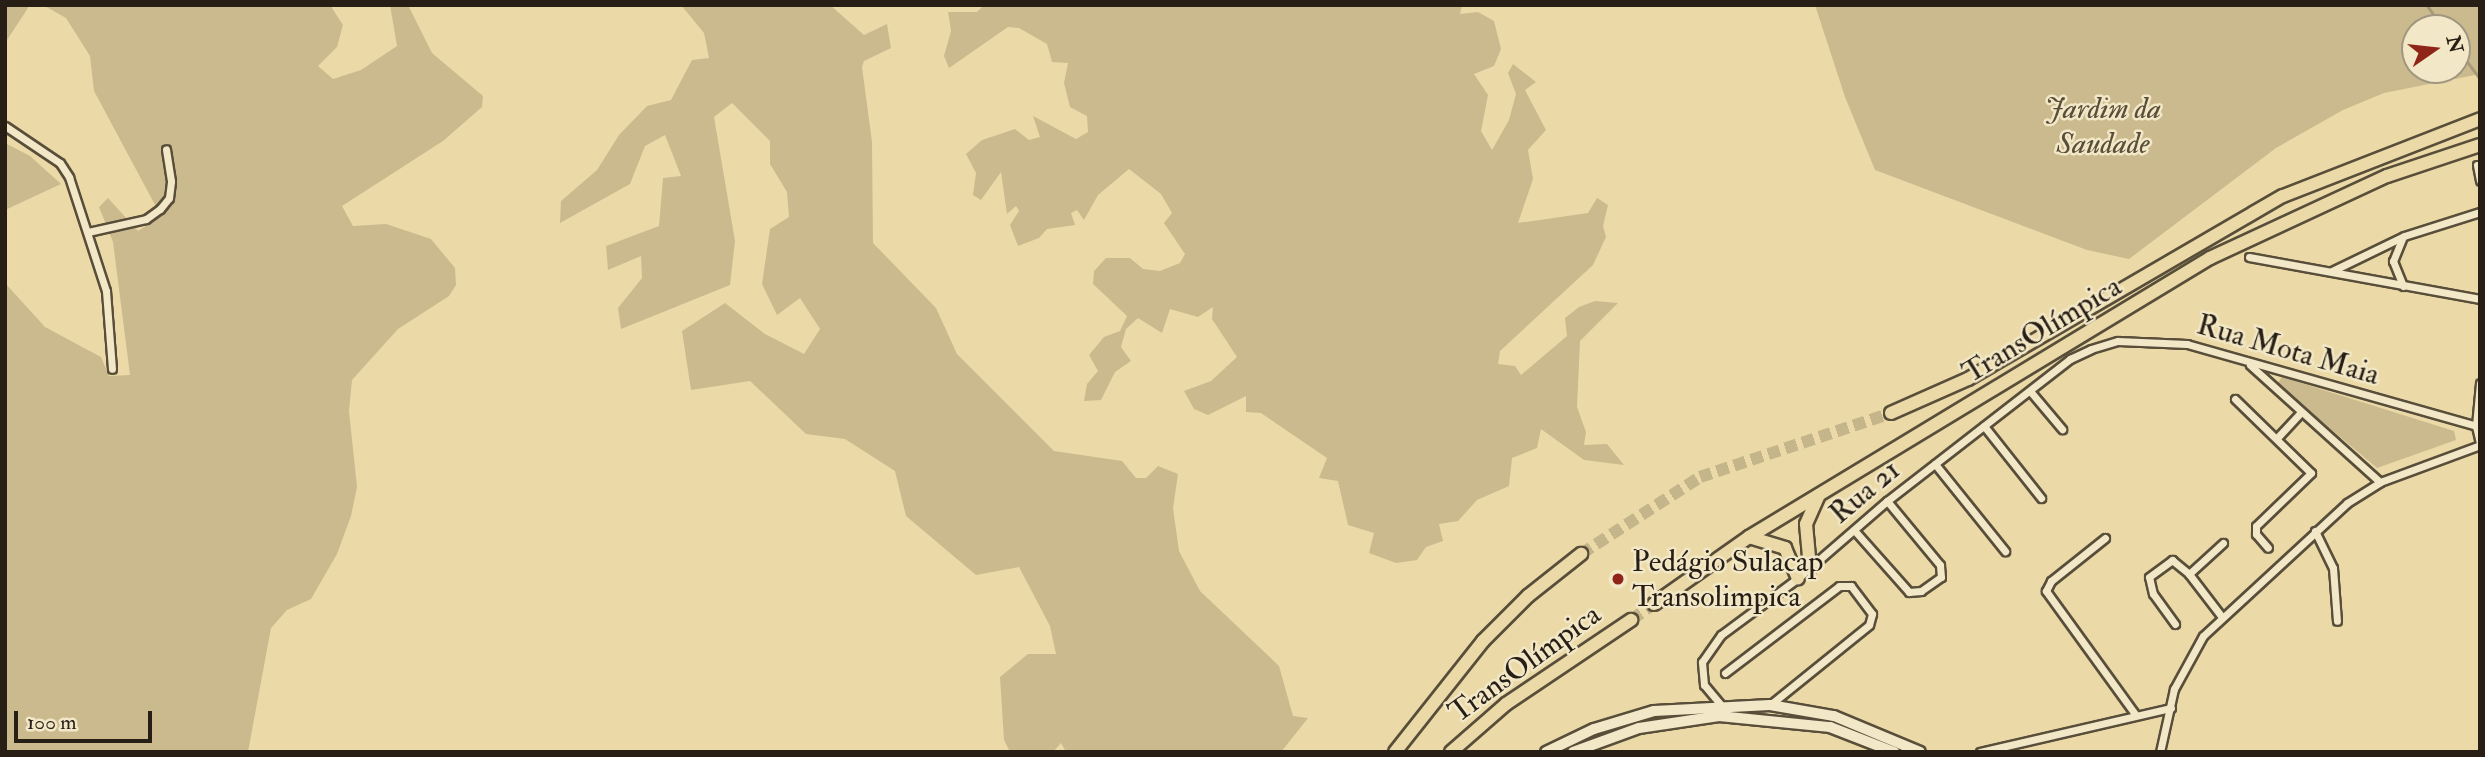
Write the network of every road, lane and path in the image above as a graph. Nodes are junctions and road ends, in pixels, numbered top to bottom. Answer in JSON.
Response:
{"nodes":[{"id":1,"x":2480,"y":119,"type":"edge"},
{"id":2,"x":5,"y":126,"type":"edge"},
{"id":3,"x":2480,"y":145,"type":"edge"},
{"id":4,"x":166,"y":149,"type":"dead end"},
{"id":5,"x":2473,"y":150,"type":"edge"},
{"id":6,"x":2477,"y":165,"type":"dead end"},
{"id":7,"x":2480,"y":181,"type":"edge"},
{"id":8,"x":2480,"y":212,"type":"edge"},
{"id":9,"x":88,"y":232,"type":"junction"},
{"id":10,"x":2404,"y":236,"type":"junction"},
{"id":11,"x":2249,"y":257,"type":"dead end"},
{"id":12,"x":2332,"y":271,"type":"junction"},
{"id":13,"x":2403,"y":286,"type":"junction"},
{"id":14,"x":2480,"y":299,"type":"edge"},
{"id":15,"x":2070,"y":359,"type":"joint"},
{"id":16,"x":2247,"y":363,"type":"junction"},
{"id":17,"x":112,"y":369,"type":"dead end"},
{"id":18,"x":2480,"y":383,"type":"edge"},
{"id":19,"x":2030,"y":391,"type":"junction"},
{"id":20,"x":2235,"y":399,"type":"dead end"},
{"id":21,"x":2301,"y":412,"type":"junction"},
{"id":22,"x":1891,"y":413,"type":"tunnel mouth"},
{"id":23,"x":1984,"y":426,"type":"junction"},
{"id":24,"x":2476,"y":426,"type":"junction"},
{"id":25,"x":2062,"y":429,"type":"dead end"},
{"id":26,"x":2277,"y":438,"type":"junction"},
{"id":27,"x":2480,"y":444,"type":"edge"},
{"id":28,"x":1935,"y":464,"type":"junction"},
{"id":29,"x":2379,"y":482,"type":"junction"},
{"id":30,"x":1819,"y":495,"type":"junction"},
{"id":31,"x":2041,"y":498,"type":"dead end"},
{"id":32,"x":1887,"y":501,"type":"junction"},
{"id":33,"x":1854,"y":530,"type":"junction"},
{"id":34,"x":2315,"y":531,"type":"junction"},
{"id":35,"x":1749,"y":537,"type":"junction"},
{"id":36,"x":2105,"y":538,"type":"dead end"},
{"id":37,"x":2223,"y":543,"type":"dead end"},
{"id":38,"x":2268,"y":548,"type":"dead end"},
{"id":39,"x":2005,"y":551,"type":"dead end"},
{"id":40,"x":1581,"y":554,"type":"tunnel mouth"},
{"id":41,"x":1810,"y":568,"type":"junction"},
{"id":42,"x":2189,"y":574,"type":"junction"},
{"id":43,"x":1798,"y":578,"type":"junction"},
{"id":44,"x":1654,"y":604,"type":"tunnel mouth"},
{"id":45,"x":2222,"y":617,"type":"junction"},
{"id":46,"x":1631,"y":620,"type":"tunnel mouth"},
{"id":47,"x":2337,"y":621,"type":"dead end"},
{"id":48,"x":2175,"y":624,"type":"dead end"},
{"id":49,"x":1725,"y":673,"type":"dead end"},
{"id":50,"x":1721,"y":705,"type":"junction"},
{"id":51,"x":1770,"y":705,"type":"junction"},
{"id":52,"x":2171,"y":708,"type":"junction"},
{"id":53,"x":2135,"y":714,"type":"junction"},
{"id":54,"x":1395,"y":752,"type":"edge"},
{"id":55,"x":1451,"y":752,"type":"edge"},
{"id":56,"x":1546,"y":752,"type":"edge"},
{"id":57,"x":1573,"y":752,"type":"edge"},
{"id":58,"x":1894,"y":752,"type":"edge"},
{"id":59,"x":1920,"y":752,"type":"edge"},
{"id":60,"x":1980,"y":752,"type":"edge"},
{"id":61,"x":2160,"y":752,"type":"edge"}],
"edges":[{"from":1,"to":22,"type":"highway","name":"TransOlímpica"},
{"from":2,"to":9,"type":"street"},
{"from":3,"to":5,"type":"highway","name":"TransOlímpica"},
{"from":4,"to":9,"type":"street"},
{"from":5,"to":30,"type":"highway","name":"TransOlímpica"},
{"from":6,"to":7,"type":"street"},
{"from":8,"to":10,"type":"street"},
{"from":9,"to":17,"type":"street"},
{"from":10,"to":12,"type":"street"},
{"from":10,"to":13,"type":"street"},
{"from":11,"to":12,"type":"street"},
{"from":12,"to":13,"type":"street"},
{"from":13,"to":14,"type":"street"},
{"from":15,"to":16,"type":"street","name":"Rua Mota Maia"},
{"from":15,"to":19,"type":"street","name":"Rua 21"},
{"from":16,"to":21,"type":"street"},
{"from":16,"to":24,"type":"street","name":"Rua Mota Maia"},
{"from":18,"to":24,"type":"street"},
{"from":19,"to":23,"type":"street","name":"Rua 21"},
{"from":19,"to":25,"type":"street"},
{"from":20,"to":26,"type":"street"},
{"from":21,"to":26,"type":"street"},
{"from":21,"to":29,"type":"street"},
{"from":23,"to":28,"type":"street","name":"Rua 21"},
{"from":23,"to":31,"type":"street"},
{"from":24,"to":27,"type":"street"},
{"from":26,"to":38,"type":"street"},
{"from":27,"to":29,"type":"street"},
{"from":28,"to":32,"type":"street","name":"Rua 21"},
{"from":28,"to":39,"type":"street"},
{"from":29,"to":34,"type":"street"},
{"from":30,"to":35,"type":"highway","name":"TransOlímpica"},
{"from":30,"to":41,"type":"highway"},
{"from":32,"to":33,"type":"street","name":"Rua 21"},
{"from":32,"to":33,"type":"street"},
{"from":33,"to":41,"type":"street","name":"Rua 21"},
{"from":34,"to":45,"type":"street"},
{"from":34,"to":47,"type":"street"},
{"from":35,"to":43,"type":"highway"},
{"from":35,"to":44,"type":"highway","name":"TransOlímpica"},
{"from":36,"to":53,"type":"street"},
{"from":37,"to":42,"type":"street"},
{"from":40,"to":54,"type":"highway","name":"TransOlímpica"},
{"from":41,"to":43,"type":"street","name":"Rua 21"},
{"from":42,"to":45,"type":"street"},
{"from":42,"to":48,"type":"street"},
{"from":43,"to":50,"type":"street","name":"Rua 21"},
{"from":45,"to":52,"type":"street"},
{"from":46,"to":55,"type":"highway","name":"TransOlímpica"},
{"from":49,"to":51,"type":"street"},
{"from":50,"to":51,"type":"main road"},
{"from":50,"to":56,"type":"main road"},
{"from":51,"to":59,"type":"main road"},
{"from":52,"to":53,"type":"street"},
{"from":52,"to":61,"type":"street"},
{"from":53,"to":60,"type":"street"},
{"from":57,"to":58,"type":"main road"}]}
